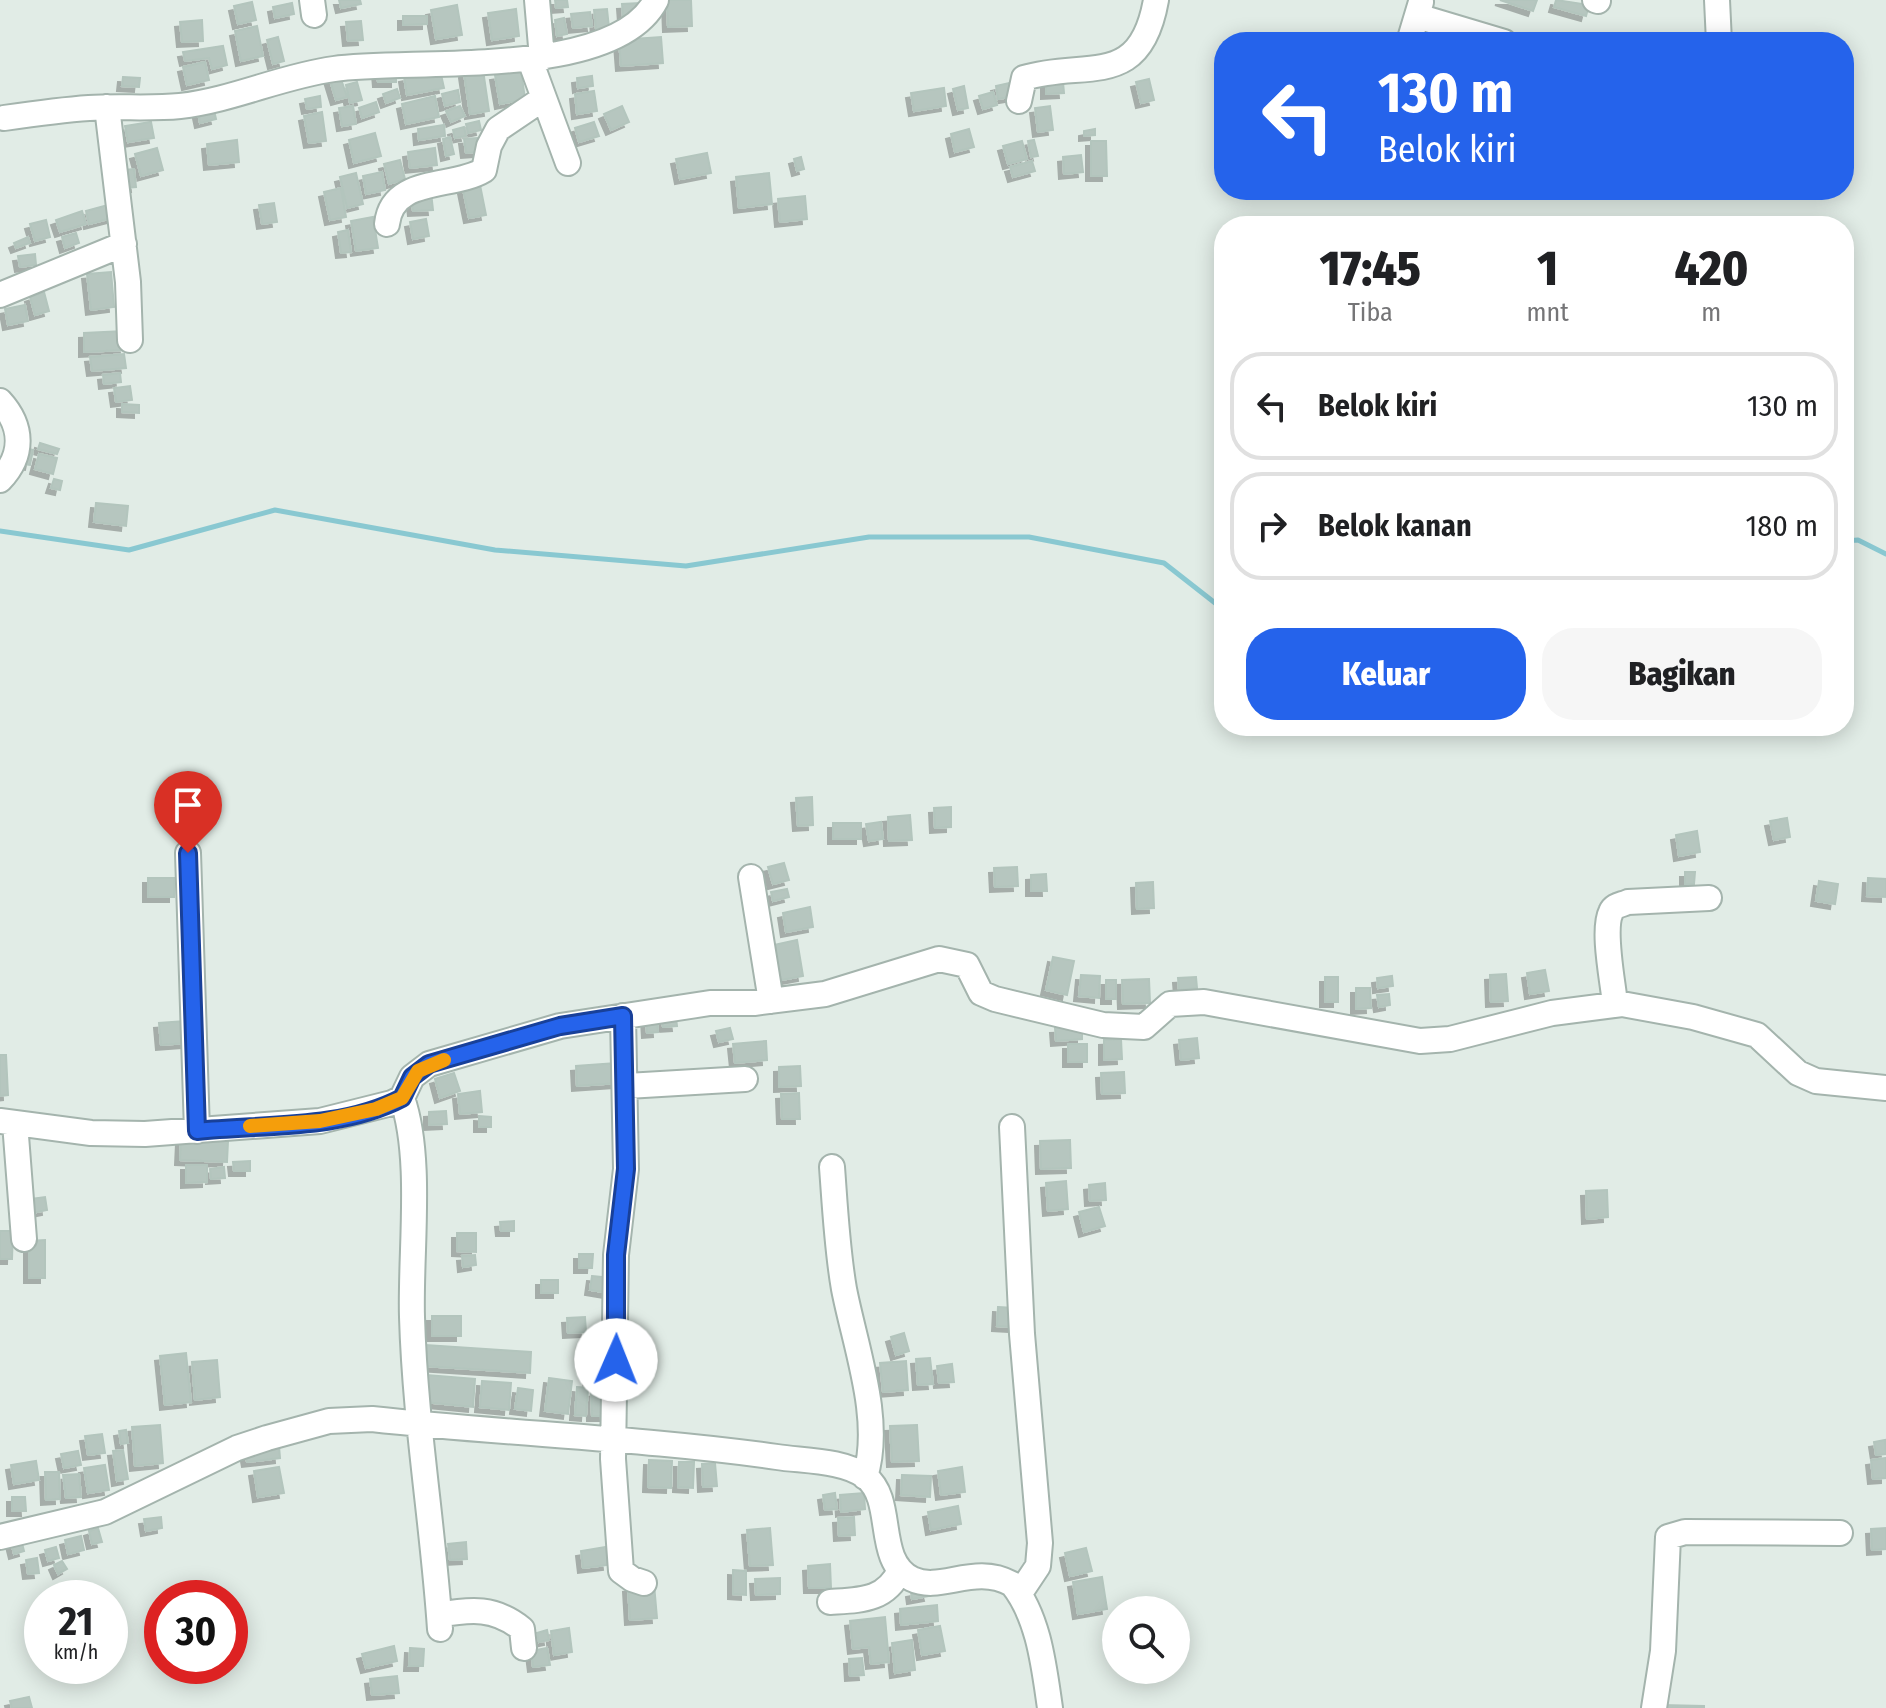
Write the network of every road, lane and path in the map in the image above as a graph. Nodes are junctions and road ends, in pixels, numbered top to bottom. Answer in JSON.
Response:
{"nodes":[{"id":1,"x":537,"y":0,"type":"edge"},
{"id":2,"x":656,"y":0,"type":"edge"},
{"id":3,"x":1156,"y":0,"type":"edge"},
{"id":4,"x":1717,"y":0,"type":"edge"},
{"id":5,"x":1419,"y":8,"type":"edge"},
{"id":6,"x":1412,"y":32,"type":"edge"},
{"id":7,"x":1479,"y":32,"type":"edge"},
{"id":8,"x":1719,"y":32,"type":"edge"},
{"id":9,"x":536,"y":59,"type":"junction"},
{"id":10,"x":544,"y":98,"type":"junction"},
{"id":11,"x":1019,"y":101,"type":"dead end"},
{"id":12,"x":107,"y":107,"type":"junction"},
{"id":13,"x":4,"y":118,"type":"dead end"},
{"id":14,"x":568,"y":163,"type":"dead end"},
{"id":15,"x":387,"y":224,"type":"dead end"},
{"id":16,"x":124,"y":244,"type":"junction"},
{"id":17,"x":0,"y":295,"type":"edge"},
{"id":18,"x":130,"y":340,"type":"dead end"},
{"id":19,"x":0,"y":401,"type":"edge"},
{"id":20,"x":0,"y":480,"type":"edge"},
{"id":21,"x":188,"y":853,"type":"dead end"},
{"id":22,"x":751,"y":877,"type":"dead end"},
{"id":23,"x":1709,"y":898,"type":"dead end"},
{"id":24,"x":771,"y":1001,"type":"junction"},
{"id":25,"x":1615,"y":1004,"type":"junction"},
{"id":26,"x":623,"y":1016,"type":"junction"},
{"id":27,"x":745,"y":1079,"type":"dead end"},
{"id":28,"x":627,"y":1086,"type":"junction"},
{"id":29,"x":1886,"y":1088,"type":"edge"},
{"id":30,"x":402,"y":1098,"type":"junction"},
{"id":31,"x":8,"y":1122,"type":"edge"},
{"id":32,"x":1012,"y":1127,"type":"dead end"},
{"id":33,"x":197,"y":1131,"type":"junction"},
{"id":34,"x":832,"y":1167,"type":"dead end"},
{"id":35,"x":24,"y":1239,"type":"dead end"},
{"id":36,"x":418,"y":1424,"type":"junction"},
{"id":37,"x":613,"y":1440,"type":"junction"},
{"id":38,"x":865,"y":1477,"type":"junction"},
{"id":39,"x":1840,"y":1533,"type":"dead end"},
{"id":40,"x":0,"y":1537,"type":"edge"},
{"id":41,"x":900,"y":1570,"type":"junction"},
{"id":42,"x":644,"y":1583,"type":"dead end"},
{"id":43,"x":1020,"y":1593,"type":"junction"},
{"id":44,"x":830,"y":1602,"type":"dead end"},
{"id":45,"x":524,"y":1648,"type":"dead end"},
{"id":46,"x":1050,"y":1708,"type":"edge"},
{"id":47,"x":1654,"y":1708,"type":"edge"}],
"edges":[{"from":1,"to":9,"type":"street"},
{"from":2,"to":9,"type":"street"},
{"from":3,"to":11,"type":"street"},
{"from":4,"to":8,"type":"street"},
{"from":5,"to":6,"type":"street"},
{"from":5,"to":7,"type":"street"},
{"from":9,"to":10,"type":"street"},
{"from":9,"to":12,"type":"street"},
{"from":10,"to":14,"type":"street"},
{"from":10,"to":15,"type":"street"},
{"from":12,"to":13,"type":"street"},
{"from":12,"to":16,"type":"street"},
{"from":16,"to":17,"type":"street"},
{"from":16,"to":18,"type":"street"},
{"from":19,"to":20,"type":"street"},
{"from":21,"to":33,"type":"street"},
{"from":22,"to":24,"type":"street"},
{"from":23,"to":25,"type":"street"},
{"from":24,"to":25,"type":"street"},
{"from":24,"to":26,"type":"street"},
{"from":25,"to":29,"type":"street"},
{"from":26,"to":28,"type":"street"},
{"from":26,"to":30,"type":"street"},
{"from":27,"to":28,"type":"street"},
{"from":28,"to":37,"type":"street"},
{"from":30,"to":33,"type":"street"},
{"from":30,"to":36,"type":"street"},
{"from":31,"to":33,"type":"street"},
{"from":31,"to":35,"type":"street"},
{"from":32,"to":43,"type":"street"},
{"from":34,"to":38,"type":"street"},
{"from":36,"to":37,"type":"street"},
{"from":36,"to":40,"type":"street"},
{"from":36,"to":45,"type":"street"},
{"from":37,"to":38,"type":"street"},
{"from":37,"to":42,"type":"street"},
{"from":38,"to":41,"type":"street"},
{"from":39,"to":47,"type":"street"},
{"from":41,"to":43,"type":"street"},
{"from":41,"to":44,"type":"street"},
{"from":43,"to":46,"type":"street"}]}
